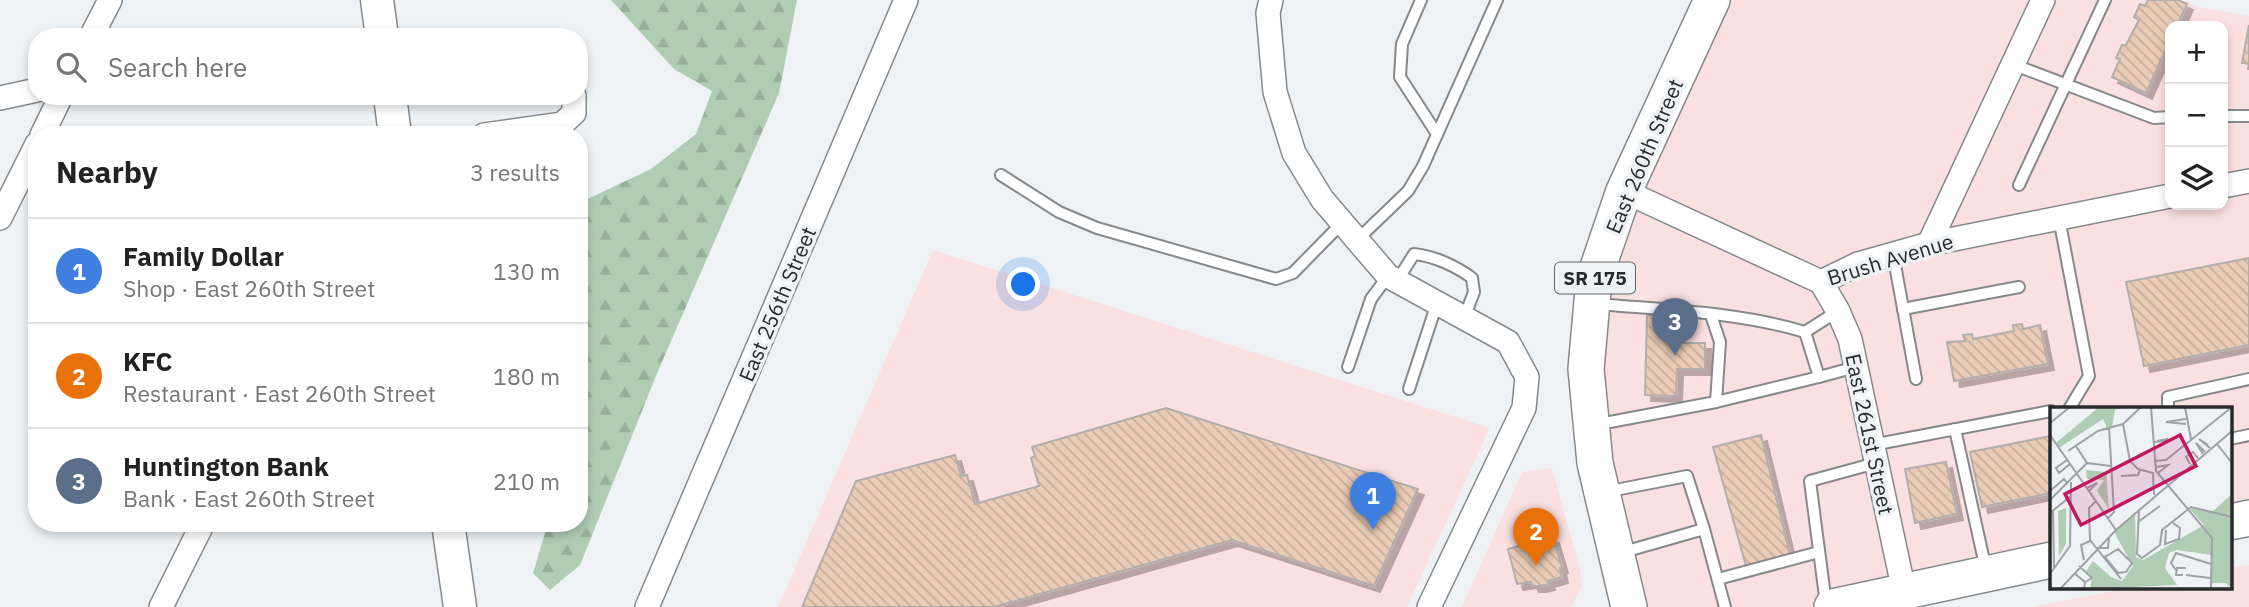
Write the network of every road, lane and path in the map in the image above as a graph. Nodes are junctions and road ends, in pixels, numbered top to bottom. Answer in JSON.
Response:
{"nodes":[{"id":1,"x":110,"y":0,"type":"edge"},
{"id":2,"x":377,"y":0,"type":"edge"},
{"id":3,"x":906,"y":0,"type":"edge"},
{"id":4,"x":1271,"y":0,"type":"edge"},
{"id":5,"x":1421,"y":0,"type":"edge"},
{"id":6,"x":1497,"y":0,"type":"edge"},
{"id":7,"x":1712,"y":0,"type":"edge"},
{"id":8,"x":2043,"y":0,"type":"edge"},
{"id":9,"x":2105,"y":0,"type":"edge"},
{"id":10,"x":96,"y":28,"type":"edge"},
{"id":11,"x":381,"y":28,"type":"edge"},
{"id":12,"x":2012,"y":64,"type":"junction"},
{"id":13,"x":2066,"y":83,"type":"junction"},
{"id":14,"x":28,"y":92,"type":"edge"},
{"id":15,"x":0,"y":98,"type":"edge"},
{"id":16,"x":56,"y":105,"type":"edge"},
{"id":17,"x":394,"y":105,"type":"edge"},
{"id":18,"x":574,"y":105,"type":"edge"},
{"id":19,"x":2228,"y":116,"type":"edge"},
{"id":20,"x":2249,"y":116,"type":"edge"},
{"id":21,"x":2165,"y":117,"type":"edge"},
{"id":22,"x":46,"y":126,"type":"edge"},
{"id":23,"x":395,"y":126,"type":"edge"},
{"id":24,"x":548,"y":126,"type":"edge"},
{"id":25,"x":1437,"y":134,"type":"junction"},
{"id":26,"x":28,"y":162,"type":"edge"},
{"id":27,"x":1001,"y":175,"type":"dead end"},
{"id":28,"x":2249,"y":181,"type":"edge"},
{"id":29,"x":2019,"y":185,"type":"dead end"},
{"id":30,"x":2228,"y":185,"type":"edge"},
{"id":31,"x":1625,"y":191,"type":"junction"},
{"id":32,"x":2165,"y":197,"type":"edge"},
{"id":33,"x":0,"y":218,"type":"edge"},
{"id":34,"x":2059,"y":218,"type":"junction"},
{"id":35,"x":1349,"y":231,"type":"junction"},
{"id":36,"x":1929,"y":244,"type":"junction"},
{"id":37,"x":1893,"y":254,"type":"junction"},
{"id":38,"x":1392,"y":279,"type":"junction"},
{"id":39,"x":1821,"y":282,"type":"junction"},
{"id":40,"x":2019,"y":287,"type":"dead end"},
{"id":41,"x":1437,"y":303,"type":"junction"},
{"id":42,"x":1592,"y":304,"type":"junction"},
{"id":43,"x":1903,"y":309,"type":"junction"},
{"id":44,"x":1838,"y":311,"type":"junction"},
{"id":45,"x":1711,"y":315,"type":"junction"},
{"id":46,"x":1464,"y":318,"type":"junction"},
{"id":47,"x":1805,"y":332,"type":"junction"},
{"id":48,"x":1348,"y":367,"type":"dead end"},
{"id":49,"x":1856,"y":367,"type":"junction"},
{"id":50,"x":1819,"y":377,"type":"junction"},
{"id":51,"x":1916,"y":379,"type":"dead end"},
{"id":52,"x":2249,"y":380,"type":"edge"},
{"id":53,"x":1409,"y":389,"type":"dead end"},
{"id":54,"x":1716,"y":402,"type":"junction"},
{"id":55,"x":2068,"y":407,"type":"edge"},
{"id":56,"x":2168,"y":407,"type":"edge"},
{"id":57,"x":2050,"y":411,"type":"edge"},
{"id":58,"x":1592,"y":426,"type":"junction"},
{"id":59,"x":1955,"y":429,"type":"junction"},
{"id":60,"x":1874,"y":454,"type":"junction"},
{"id":61,"x":1602,"y":492,"type":"junction"},
{"id":62,"x":1704,"y":529,"type":"junction"},
{"id":63,"x":198,"y":532,"type":"edge"},
{"id":64,"x":449,"y":532,"type":"edge"},
{"id":65,"x":1819,"y":552,"type":"junction"},
{"id":66,"x":1618,"y":554,"type":"junction"},
{"id":67,"x":2050,"y":560,"type":"edge"},
{"id":68,"x":1986,"y":573,"type":"junction"},
{"id":69,"x":1718,"y":579,"type":"junction"},
{"id":70,"x":1904,"y":591,"type":"junction"},
{"id":71,"x":161,"y":607,"type":"edge"},
{"id":72,"x":460,"y":607,"type":"edge"},
{"id":73,"x":647,"y":607,"type":"edge"},
{"id":74,"x":1429,"y":607,"type":"edge"},
{"id":75,"x":1629,"y":607,"type":"edge"},
{"id":76,"x":1725,"y":607,"type":"edge"},
{"id":77,"x":1829,"y":607,"type":"edge"}],
"edges":[{"from":1,"to":10,"type":"street"},
{"from":2,"to":11,"type":"main road"},
{"from":3,"to":73,"type":"street","name":"East 256th Street"},
{"from":4,"to":35,"type":"street"},
{"from":5,"to":25,"type":"lane"},
{"from":6,"to":25,"type":"lane"},
{"from":7,"to":31,"type":"main road","name":"East 260th Street","number":"SR 175"},
{"from":8,"to":12,"type":"street"},
{"from":9,"to":13,"type":"lane"},
{"from":12,"to":13,"type":"lane"},
{"from":12,"to":36,"type":"street"},
{"from":13,"to":21,"type":"lane"},
{"from":13,"to":29,"type":"lane"},
{"from":14,"to":15,"type":"street"},
{"from":16,"to":22,"type":"street"},
{"from":17,"to":23,"type":"main road"},
{"from":18,"to":24,"type":"street"},
{"from":19,"to":20,"type":"lane"},
{"from":25,"to":35,"type":"lane"},
{"from":26,"to":33,"type":"street"},
{"from":27,"to":35,"type":"lane"},
{"from":28,"to":30,"type":"street"},
{"from":31,"to":39,"type":"street","name":"Brush Avenue"},
{"from":31,"to":42,"type":"main road","name":"East 260th Street","number":"SR 175"},
{"from":32,"to":34,"type":"street","name":"Brush Avenue"},
{"from":34,"to":36,"type":"street","name":"Brush Avenue"},
{"from":34,"to":55,"type":"lane"},
{"from":35,"to":38,"type":"street"},
{"from":36,"to":37,"type":"street","name":"Brush Avenue"},
{"from":37,"to":39,"type":"street","name":"Brush Avenue"},
{"from":37,"to":43,"type":"lane"},
{"from":38,"to":41,"type":"street"},
{"from":38,"to":46,"type":"lane"},
{"from":38,"to":48,"type":"lane"},
{"from":39,"to":44,"type":"street","name":"East 261st Street"},
{"from":40,"to":43,"type":"lane"},
{"from":41,"to":46,"type":"street"},
{"from":41,"to":53,"type":"lane"},
{"from":42,"to":45,"type":"lane"},
{"from":42,"to":58,"type":"main road","name":"East 260th Street","number":"SR 175"},
{"from":43,"to":51,"type":"lane"},
{"from":44,"to":47,"type":"lane"},
{"from":44,"to":49,"type":"street","name":"East 261st Street"},
{"from":45,"to":47,"type":"lane"},
{"from":45,"to":54,"type":"lane"},
{"from":46,"to":74,"type":"street"},
{"from":47,"to":50,"type":"lane"},
{"from":49,"to":50,"type":"lane"},
{"from":49,"to":60,"type":"street","name":"East 261st Street"},
{"from":50,"to":54,"type":"lane"},
{"from":52,"to":56,"type":"lane"},
{"from":54,"to":58,"type":"lane"},
{"from":57,"to":59,"type":"lane"},
{"from":58,"to":61,"type":"main road","name":"East 260th Street","number":"SR 175"},
{"from":59,"to":60,"type":"lane"},
{"from":59,"to":68,"type":"lane"},
{"from":60,"to":65,"type":"lane"},
{"from":60,"to":70,"type":"street","name":"East 261st Street"},
{"from":61,"to":62,"type":"lane"},
{"from":61,"to":66,"type":"main road","name":"East 260th Street","number":"SR 175"},
{"from":62,"to":66,"type":"lane"},
{"from":62,"to":69,"type":"lane"},
{"from":63,"to":71,"type":"street"},
{"from":64,"to":72,"type":"main road"},
{"from":65,"to":69,"type":"lane"},
{"from":65,"to":77,"type":"lane"},
{"from":66,"to":75,"type":"main road","name":"East 260th Street","number":"SR 175"},
{"from":67,"to":68,"type":"main road"},
{"from":68,"to":70,"type":"main road"},
{"from":69,"to":76,"type":"lane"},
{"from":70,"to":77,"type":"main road"}]}
